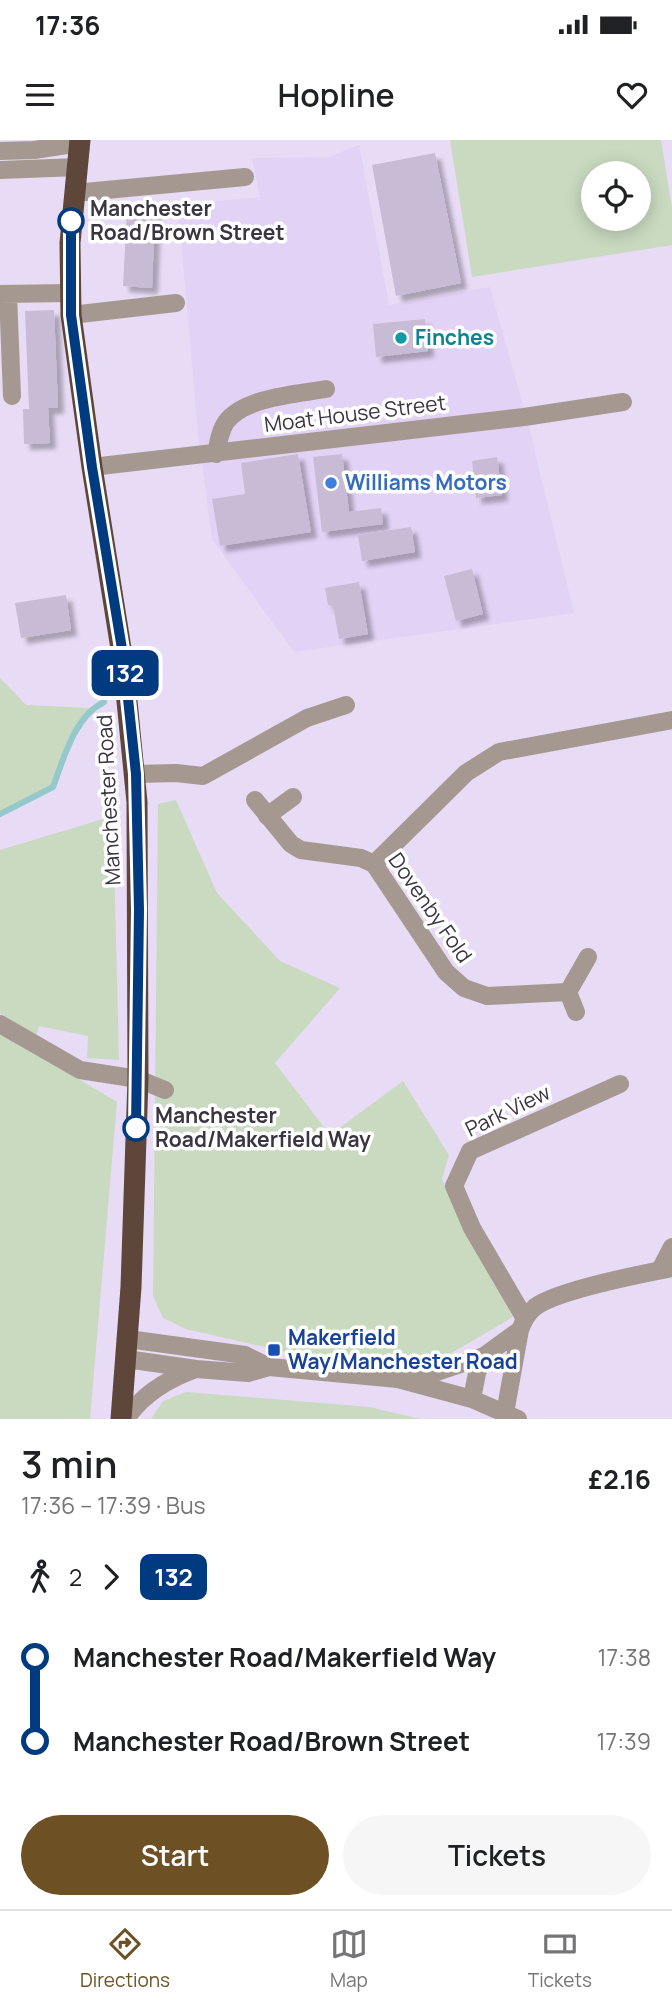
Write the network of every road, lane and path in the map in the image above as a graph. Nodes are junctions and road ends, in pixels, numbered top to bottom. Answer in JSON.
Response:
{"nodes":[{"id":1,"x":80,"y":141,"type":"edge"},
{"id":2,"x":0,"y":151,"type":"edge"},
{"id":3,"x":78,"y":167,"type":"junction"},
{"id":4,"x":0,"y":170,"type":"edge"},
{"id":5,"x":245,"y":177,"type":"dead end"},
{"id":6,"x":74,"y":193,"type":"junction"},
{"id":7,"x":70,"y":293,"type":"junction"},
{"id":8,"x":4,"y":294,"type":"edge"},
{"id":9,"x":176,"y":303,"type":"dead end"},
{"id":10,"x":71,"y":315,"type":"junction"},
{"id":11,"x":5,"y":363,"type":"edge"},
{"id":12,"x":326,"y":389,"type":"dead end"},
{"id":13,"x":12,"y":396,"type":"dead end"},
{"id":14,"x":623,"y":401,"type":"dead end"},
{"id":15,"x":216,"y":454,"type":"junction"},
{"id":16,"x":92,"y":467,"type":"junction"},
{"id":17,"x":346,"y":705,"type":"dead end"},
{"id":18,"x":672,"y":720,"type":"edge"},
{"id":19,"x":136,"y":774,"type":"junction"},
{"id":20,"x":293,"y":797,"type":"dead end"},
{"id":21,"x":255,"y":800,"type":"dead end"},
{"id":22,"x":267,"y":816,"type":"junction"},
{"id":23,"x":374,"y":864,"type":"junction"},
{"id":24,"x":589,"y":957,"type":"dead end"},
{"id":25,"x":568,"y":992,"type":"junction"},
{"id":26,"x":576,"y":1013,"type":"dead end"},
{"id":27,"x":0,"y":1024,"type":"edge"},
{"id":28,"x":138,"y":1079,"type":"junction"},
{"id":29,"x":620,"y":1084,"type":"dead end"},
{"id":30,"x":165,"y":1090,"type":"dead end"},
{"id":31,"x":672,"y":1247,"type":"edge"},
{"id":32,"x":666,"y":1269,"type":"edge"},
{"id":33,"x":522,"y":1324,"type":"junction"},
{"id":34,"x":127,"y":1349,"type":"junction"},
{"id":35,"x":484,"y":1356,"type":"junction"},
{"id":36,"x":269,"y":1367,"type":"junction"},
{"id":37,"x":196,"y":1369,"type":"junction"},
{"id":38,"x":398,"y":1379,"type":"junction"},
{"id":39,"x":472,"y":1399,"type":"junction"},
{"id":40,"x":511,"y":1416,"type":"edge"},
{"id":41,"x":124,"y":1419,"type":"edge"}],
"edges":[{"from":1,"to":2,"type":"street"},
{"from":1,"to":3,"type":"highway","name":"Manchester Road"},
{"from":3,"to":4,"type":"street"},
{"from":3,"to":6,"type":"highway","name":"Manchester Road"},
{"from":5,"to":6,"type":"street"},
{"from":6,"to":7,"type":"highway","name":"Manchester Road"},
{"from":7,"to":8,"type":"street"},
{"from":7,"to":10,"type":"highway","name":"Manchester Road"},
{"from":8,"to":11,"type":"street"},
{"from":9,"to":10,"type":"street"},
{"from":10,"to":16,"type":"highway","name":"Manchester Road"},
{"from":11,"to":13,"type":"street"},
{"from":12,"to":15,"type":"street"},
{"from":14,"to":15,"type":"street","name":"Moat House Street"},
{"from":15,"to":16,"type":"street","name":"Moat House Street"},
{"from":16,"to":19,"type":"highway","name":"Manchester Road"},
{"from":17,"to":19,"type":"street"},
{"from":18,"to":23,"type":"street"},
{"from":19,"to":28,"type":"highway","name":"Manchester Road"},
{"from":20,"to":22,"type":"street"},
{"from":21,"to":22,"type":"street","name":"Dovenby Fold"},
{"from":22,"to":23,"type":"street","name":"Dovenby Fold"},
{"from":23,"to":25,"type":"street","name":"Dovenby Fold"},
{"from":24,"to":25,"type":"street"},
{"from":25,"to":26,"type":"street"},
{"from":27,"to":28,"type":"street"},
{"from":28,"to":30,"type":"street"},
{"from":28,"to":34,"type":"highway","name":"Manchester Road"},
{"from":29,"to":33,"type":"street","name":"Park View"},
{"from":31,"to":32,"type":"street"},
{"from":32,"to":33,"type":"street"},
{"from":33,"to":35,"type":"street"},
{"from":33,"to":40,"type":"street"},
{"from":34,"to":36,"type":"street"},
{"from":34,"to":37,"type":"street"},
{"from":34,"to":41,"type":"highway","name":"Manchester Road"},
{"from":35,"to":38,"type":"street"},
{"from":35,"to":39,"type":"street"},
{"from":36,"to":37,"type":"street"},
{"from":36,"to":38,"type":"street"},
{"from":37,"to":41,"type":"street"},
{"from":38,"to":39,"type":"street"},
{"from":39,"to":40,"type":"street"}]}
